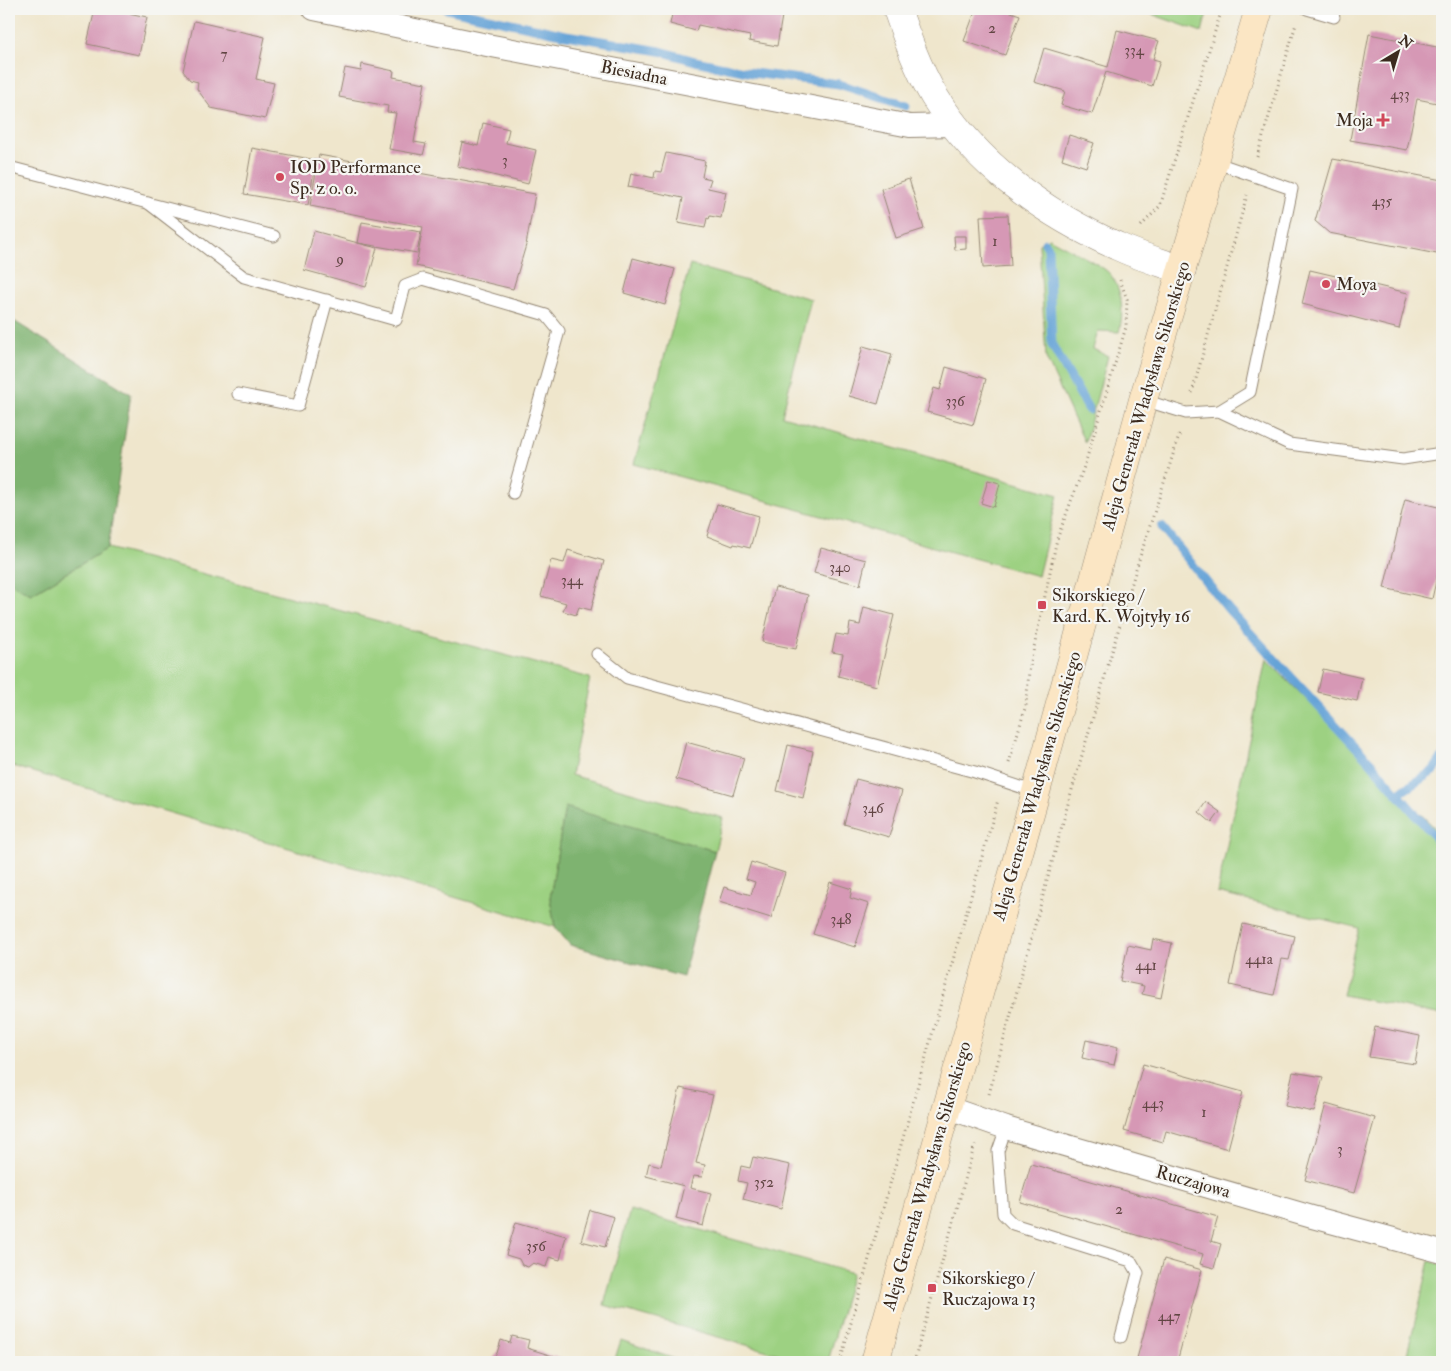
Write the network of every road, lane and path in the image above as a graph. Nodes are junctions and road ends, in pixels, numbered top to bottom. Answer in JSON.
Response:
{"nodes":[{"id":1,"x":314,"y":9,"type":"edge"},
{"id":2,"x":896,"y":9,"type":"edge"},
{"id":3,"x":1222,"y":9,"type":"edge"},
{"id":4,"x":1259,"y":9,"type":"edge"},
{"id":5,"x":1307,"y":9,"type":"edge"},
{"id":6,"x":1334,"y":17,"type":"dead end"},
{"id":7,"x":1297,"y":18,"type":"dead end"},
{"id":8,"x":954,"y":124,"type":"junction"},
{"id":9,"x":1214,"y":162,"type":"junction"},
{"id":10,"x":9,"y":166,"type":"edge"},
{"id":11,"x":1252,"y":175,"type":"junction"},
{"id":12,"x":148,"y":203,"type":"junction"},
{"id":13,"x":1138,"y":228,"type":"dead end"},
{"id":14,"x":274,"y":236,"type":"dead end"},
{"id":15,"x":1182,"y":270,"type":"junction"},
{"id":16,"x":1116,"y":274,"type":"dead end"},
{"id":17,"x":327,"y":300,"type":"junction"},
{"id":18,"x":238,"y":394,"type":"dead end"},
{"id":19,"x":1143,"y":400,"type":"junction"},
{"id":20,"x":1219,"y":411,"type":"junction"},
{"id":21,"x":1186,"y":413,"type":"junction"},
{"id":22,"x":1442,"y":452,"type":"edge"},
{"id":23,"x":513,"y":493,"type":"dead end"},
{"id":24,"x":597,"y":654,"type":"dead end"},
{"id":25,"x":1004,"y":781,"type":"junction"},
{"id":26,"x":1036,"y":792,"type":"junction"},
{"id":27,"x":946,"y":1107,"type":"junction"},
{"id":28,"x":981,"y":1119,"type":"junction"},
{"id":29,"x":1006,"y":1128,"type":"junction"},
{"id":30,"x":1442,"y":1252,"type":"edge"},
{"id":31,"x":1120,"y":1337,"type":"dead end"},
{"id":32,"x":840,"y":1362,"type":"edge"},
{"id":33,"x":874,"y":1362,"type":"edge"},
{"id":34,"x":914,"y":1362,"type":"edge"}],
"edges":[{"from":1,"to":8,"type":"street","name":"Biesiadna"},
{"from":2,"to":8,"type":"street"},
{"from":3,"to":13,"type":"path"},
{"from":4,"to":9,"type":"main road","name":"Aleja Generała Władysława Sikorskiego"},
{"from":5,"to":6,"type":"lane"},
{"from":7,"to":11,"type":"path"},
{"from":8,"to":15,"type":"street"},
{"from":9,"to":11,"type":"lane"},
{"from":9,"to":15,"type":"main road","name":"Aleja Generała Władysława Sikorskiego"},
{"from":10,"to":12,"type":"lane"},
{"from":11,"to":20,"type":"lane"},
{"from":11,"to":21,"type":"path"},
{"from":12,"to":14,"type":"lane"},
{"from":12,"to":17,"type":"lane"},
{"from":15,"to":19,"type":"main road","name":"Aleja Generała Władysława Sikorskiego"},
{"from":16,"to":25,"type":"path"},
{"from":17,"to":18,"type":"lane"},
{"from":17,"to":23,"type":"lane"},
{"from":19,"to":21,"type":"lane"},
{"from":19,"to":26,"type":"main road","name":"Aleja Generała Władysława Sikorskiego"},
{"from":20,"to":21,"type":"lane"},
{"from":20,"to":22,"type":"lane"},
{"from":21,"to":28,"type":"path"},
{"from":24,"to":25,"type":"lane"},
{"from":25,"to":26,"type":"lane"},
{"from":25,"to":32,"type":"path"},
{"from":26,"to":27,"type":"main road","name":"Aleja Generała Władysława Sikorskiego"},
{"from":27,"to":28,"type":"street","name":"Ruczajowa"},
{"from":27,"to":33,"type":"main road","name":"Aleja Generała Władysława Sikorskiego"},
{"from":28,"to":29,"type":"street","name":"Ruczajowa"},
{"from":28,"to":34,"type":"path"},
{"from":29,"to":30,"type":"street","name":"Ruczajowa"},
{"from":29,"to":31,"type":"lane"}]}
